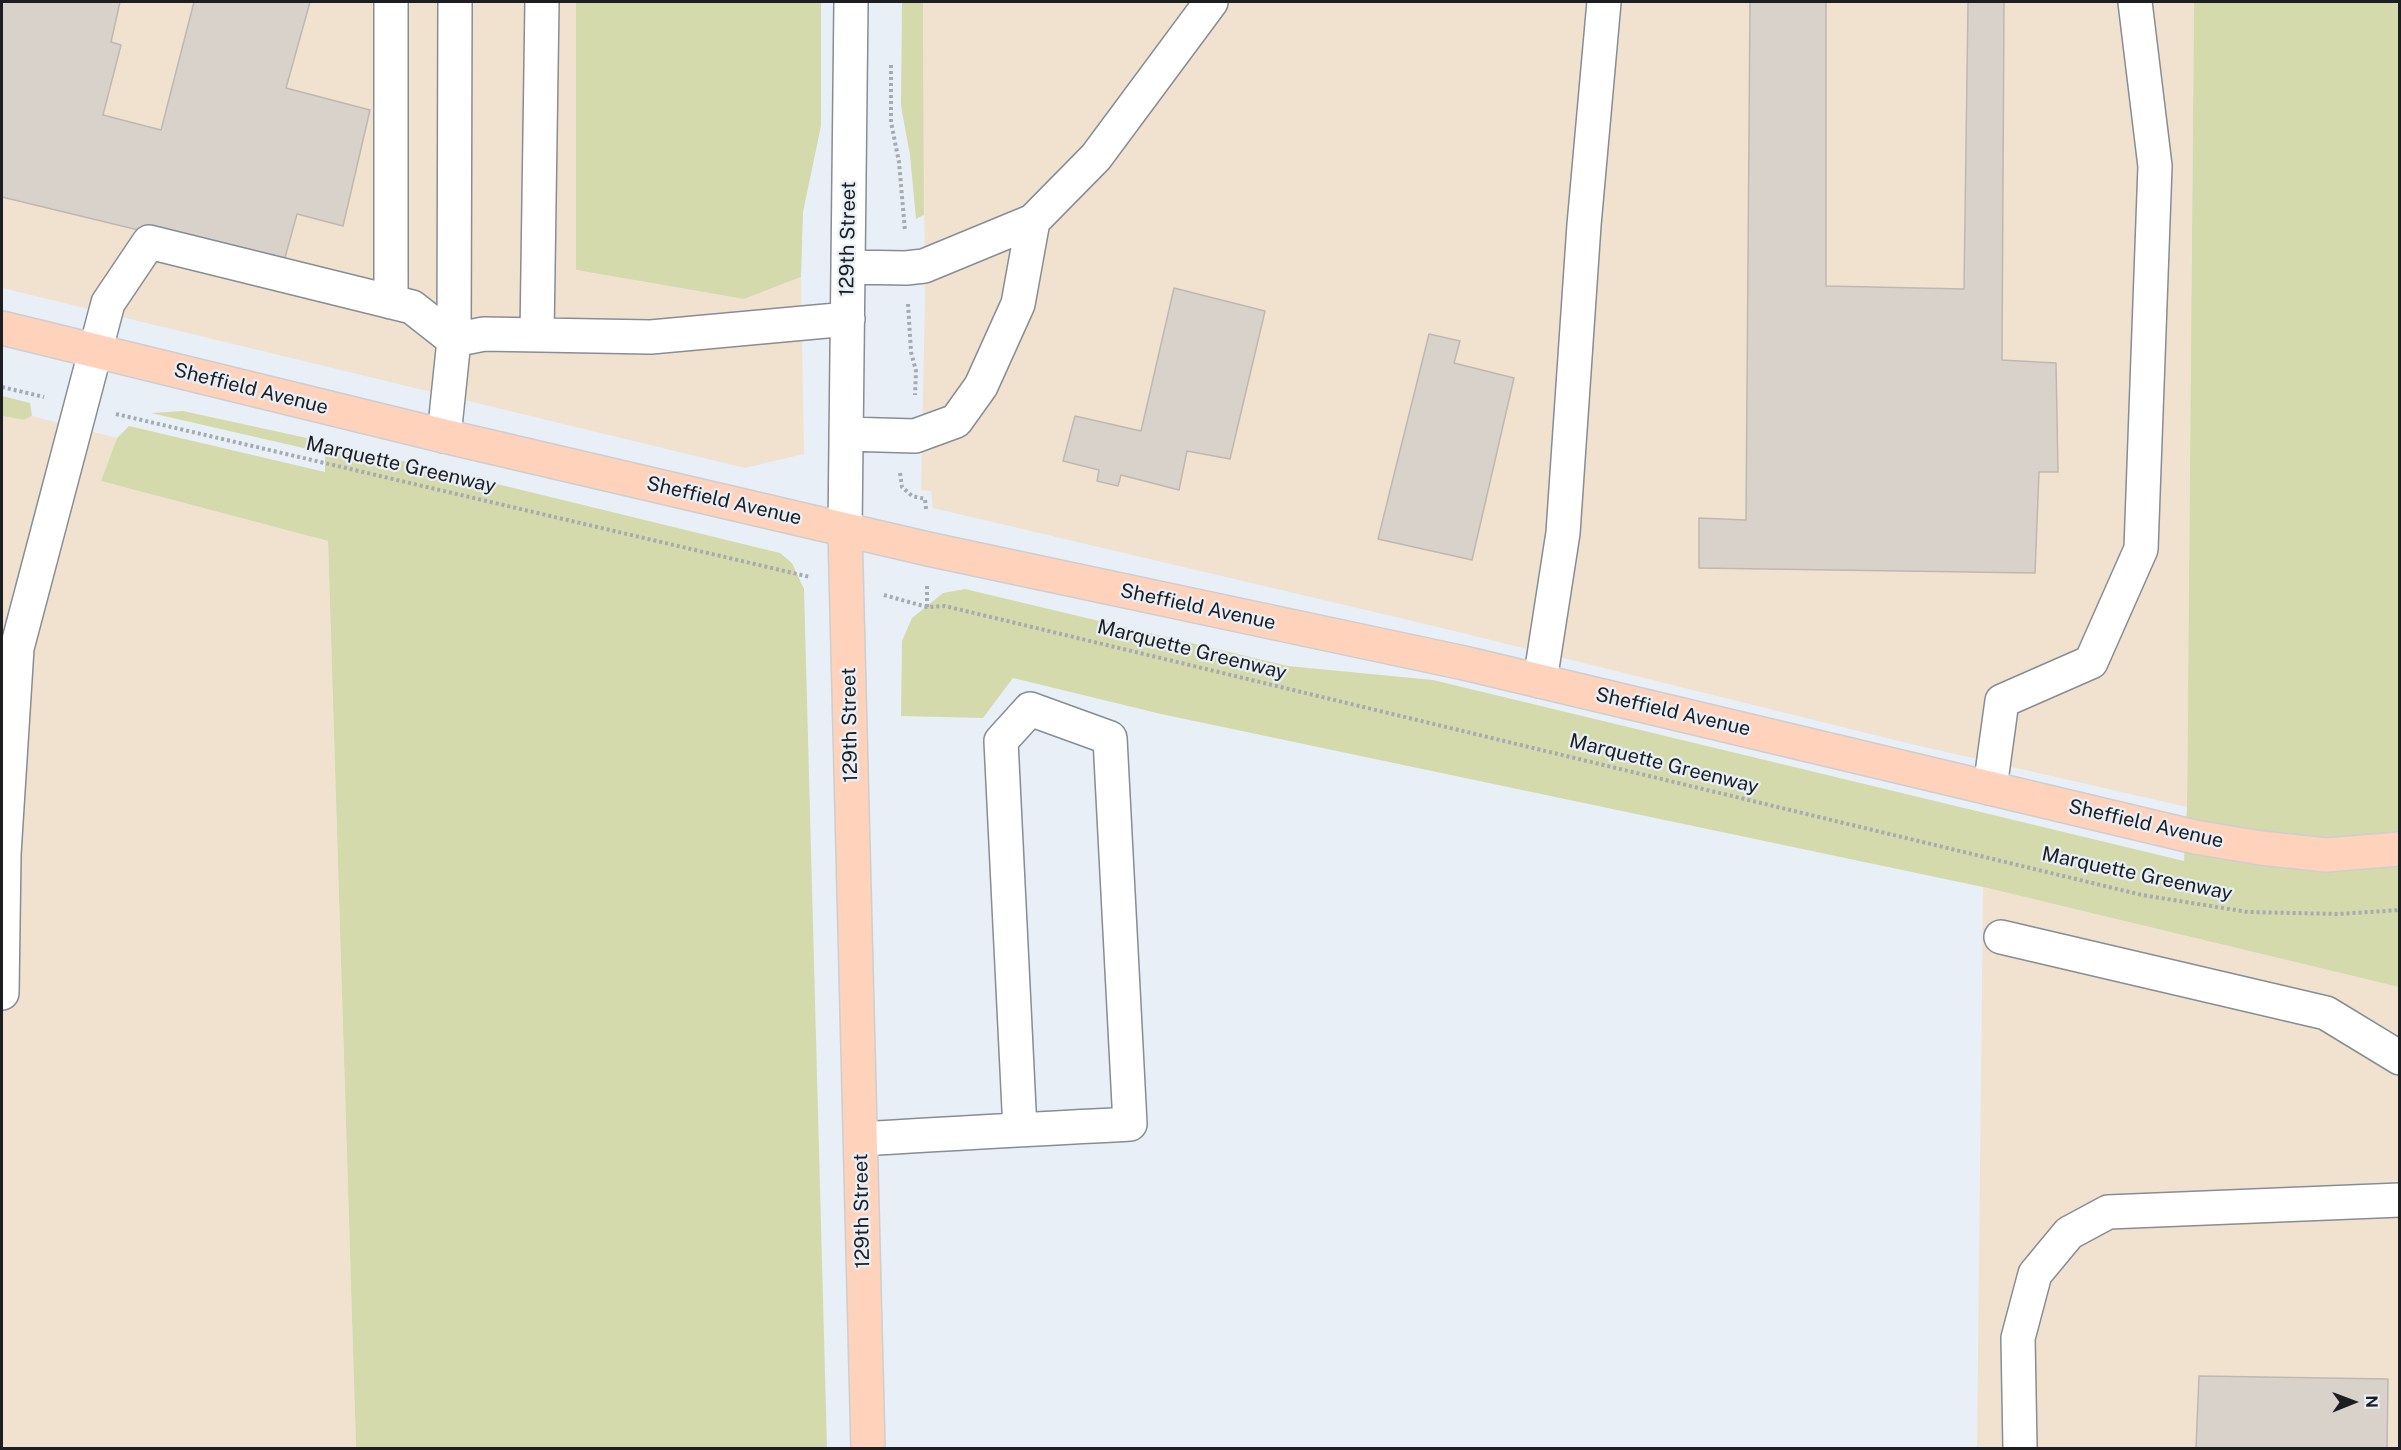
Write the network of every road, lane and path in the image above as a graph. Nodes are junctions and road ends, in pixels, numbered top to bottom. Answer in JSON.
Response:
{"nodes":[{"id":1,"x":391,"y":2,"type":"edge"},
{"id":2,"x":455,"y":2,"type":"edge"},
{"id":3,"x":542,"y":2,"type":"edge"},
{"id":4,"x":851,"y":2,"type":"edge"},
{"id":5,"x":1210,"y":2,"type":"edge"},
{"id":6,"x":1604,"y":2,"type":"edge"},
{"id":7,"x":2135,"y":2,"type":"edge"},
{"id":8,"x":891,"y":56,"type":"dead end"},
{"id":9,"x":1033,"y":221,"type":"junction"},
{"id":10,"x":848,"y":267,"type":"junction"},
{"id":11,"x":906,"y":268,"type":"junction"},
{"id":12,"x":391,"y":302,"type":"junction"},
{"id":13,"x":848,"y":319,"type":"junction"},
{"id":14,"x":2,"y":328,"type":"edge"},
{"id":15,"x":537,"y":335,"type":"junction"},
{"id":16,"x":454,"y":340,"type":"junction"},
{"id":17,"x":96,"y":351,"type":"junction"},
{"id":18,"x":2,"y":387,"type":"edge"},
{"id":19,"x":82,"y":406,"type":"junction"},
{"id":20,"x":846,"y":434,"type":"junction"},
{"id":21,"x":444,"y":436,"type":"junction"},
{"id":22,"x":845,"y":530,"type":"junction"},
{"id":23,"x":793,"y":573,"type":"dead end"},
{"id":24,"x":927,"y":607,"type":"dead end"},
{"id":25,"x":1540,"y":681,"type":"junction"},
{"id":26,"x":1990,"y":788,"type":"junction"},
{"id":27,"x":2400,"y":849,"type":"edge"},
{"id":28,"x":2400,"y":910,"type":"edge"},
{"id":29,"x":2001,"y":938,"type":"dead end"},
{"id":30,"x":2,"y":993,"type":"edge"},
{"id":31,"x":2400,"y":1058,"type":"edge"},
{"id":32,"x":1020,"y":1130,"type":"junction"},
{"id":33,"x":861,"y":1139,"type":"junction"},
{"id":34,"x":2400,"y":1200,"type":"edge"},
{"id":35,"x":868,"y":1449,"type":"edge"},
{"id":36,"x":2020,"y":1449,"type":"edge"}],
"edges":[{"from":1,"to":12,"type":"street"},
{"from":2,"to":16,"type":"street"},
{"from":3,"to":15,"type":"street"},
{"from":4,"to":10,"type":"street","name":"129th Street"},
{"from":5,"to":9,"type":"street"},
{"from":6,"to":25,"type":"street"},
{"from":7,"to":26,"type":"street"},
{"from":8,"to":11,"type":"path"},
{"from":9,"to":11,"type":"street"},
{"from":9,"to":20,"type":"street"},
{"from":10,"to":11,"type":"street"},
{"from":10,"to":13,"type":"street","name":"129th Street"},
{"from":12,"to":16,"type":"street"},
{"from":12,"to":17,"type":"street"},
{"from":13,"to":15,"type":"street"},
{"from":13,"to":20,"type":"street","name":"129th Street"},
{"from":14,"to":17,"type":"main road","name":"Sheffield Avenue"},
{"from":15,"to":16,"type":"street"},
{"from":16,"to":21,"type":"street"},
{"from":17,"to":19,"type":"street"},
{"from":17,"to":21,"type":"main road","name":"Sheffield Avenue"},
{"from":18,"to":19,"type":"path","name":"Marquette Greenway"},
{"from":19,"to":23,"type":"path","name":"Marquette Greenway"},
{"from":19,"to":30,"type":"street"},
{"from":20,"to":22,"type":"street","name":"129th Street"},
{"from":21,"to":22,"type":"main road","name":"Sheffield Avenue"},
{"from":22,"to":25,"type":"main road","name":"Sheffield Avenue"},
{"from":22,"to":33,"type":"main road","name":"129th Street"},
{"from":24,"to":28,"type":"path","name":"Marquette Greenway"},
{"from":25,"to":26,"type":"main road","name":"Sheffield Avenue"},
{"from":26,"to":27,"type":"main road","name":"Sheffield Avenue"},
{"from":29,"to":31,"type":"street"},
{"from":32,"to":32,"type":"street"},
{"from":32,"to":33,"type":"street"},
{"from":33,"to":35,"type":"main road","name":"129th Street"},
{"from":34,"to":36,"type":"street"}]}
